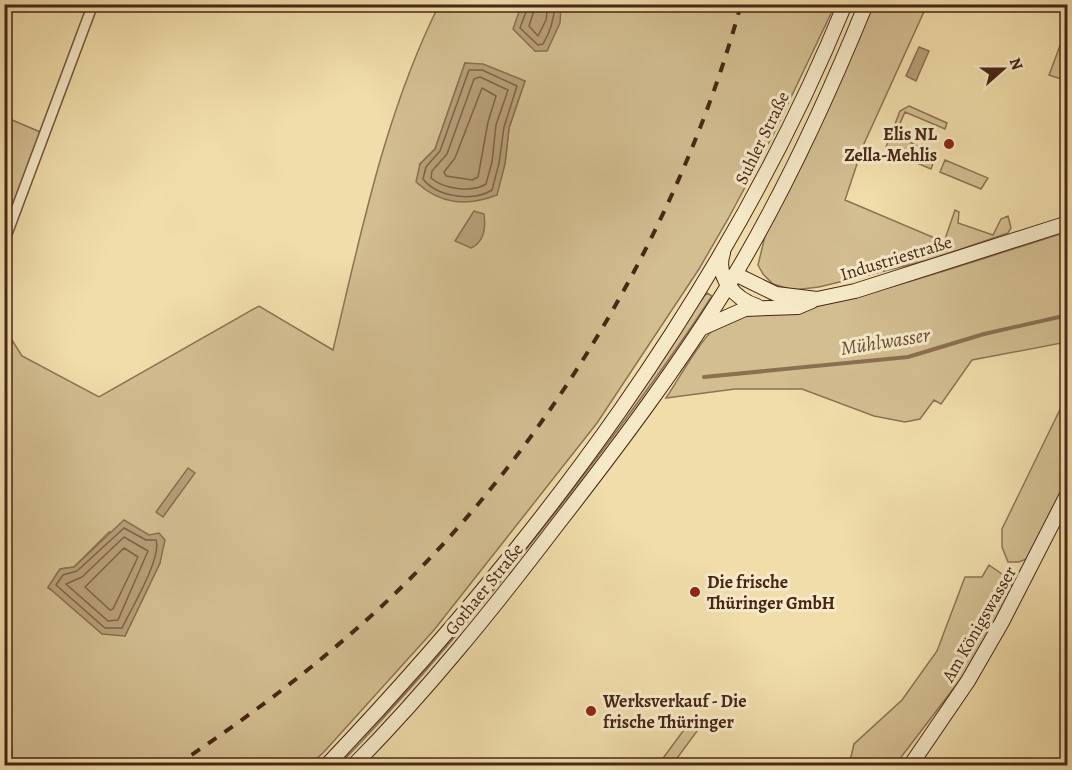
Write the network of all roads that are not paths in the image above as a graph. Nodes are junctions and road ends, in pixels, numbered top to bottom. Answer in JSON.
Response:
{"nodes":[{"id":1,"x":93,"y":4,"type":"edge"},
{"id":2,"x":845,"y":4,"type":"edge"},
{"id":3,"x":866,"y":4,"type":"edge"},
{"id":4,"x":1068,"y":223,"type":"edge"},
{"id":5,"x":4,"y":242,"type":"edge"},
{"id":6,"x":727,"y":245,"type":"junction"},
{"id":7,"x":729,"y":278,"type":"junction"},
{"id":8,"x":703,"y":284,"type":"junction"},
{"id":9,"x":817,"y":299,"type":"junction"},
{"id":10,"x":761,"y":308,"type":"junction"},
{"id":11,"x":701,"y":328,"type":"junction"},
{"id":12,"x":1068,"y":494,"type":"edge"},
{"id":13,"x":326,"y":765,"type":"edge"},
{"id":14,"x":352,"y":765,"type":"edge"},
{"id":15,"x":910,"y":765,"type":"edge"}],
"edges":[{"from":1,"to":5,"type":"street"},
{"from":2,"to":6,"type":"main road","name":"Suhler Straße"},
{"from":3,"to":7,"type":"main road"},
{"from":4,"to":9,"type":"main road","name":"Industriestraße"},
{"from":6,"to":7,"type":"main road"},
{"from":6,"to":8,"type":"main road","name":"Suhler Straße"},
{"from":7,"to":8,"type":"main road"},
{"from":7,"to":9,"type":"main road","name":"Industriestraße"},
{"from":7,"to":10,"type":"main road"},
{"from":7,"to":11,"type":"main road","name":"Gothaer Straße"},
{"from":8,"to":13,"type":"main road","name":"Gothaer Straße"},
{"from":9,"to":10,"type":"main road"},
{"from":10,"to":11,"type":"main road"},
{"from":11,"to":14,"type":"main road","name":"Gothaer Straße"},
{"from":12,"to":15,"type":"main road","name":"Am Königswasser"}]}
